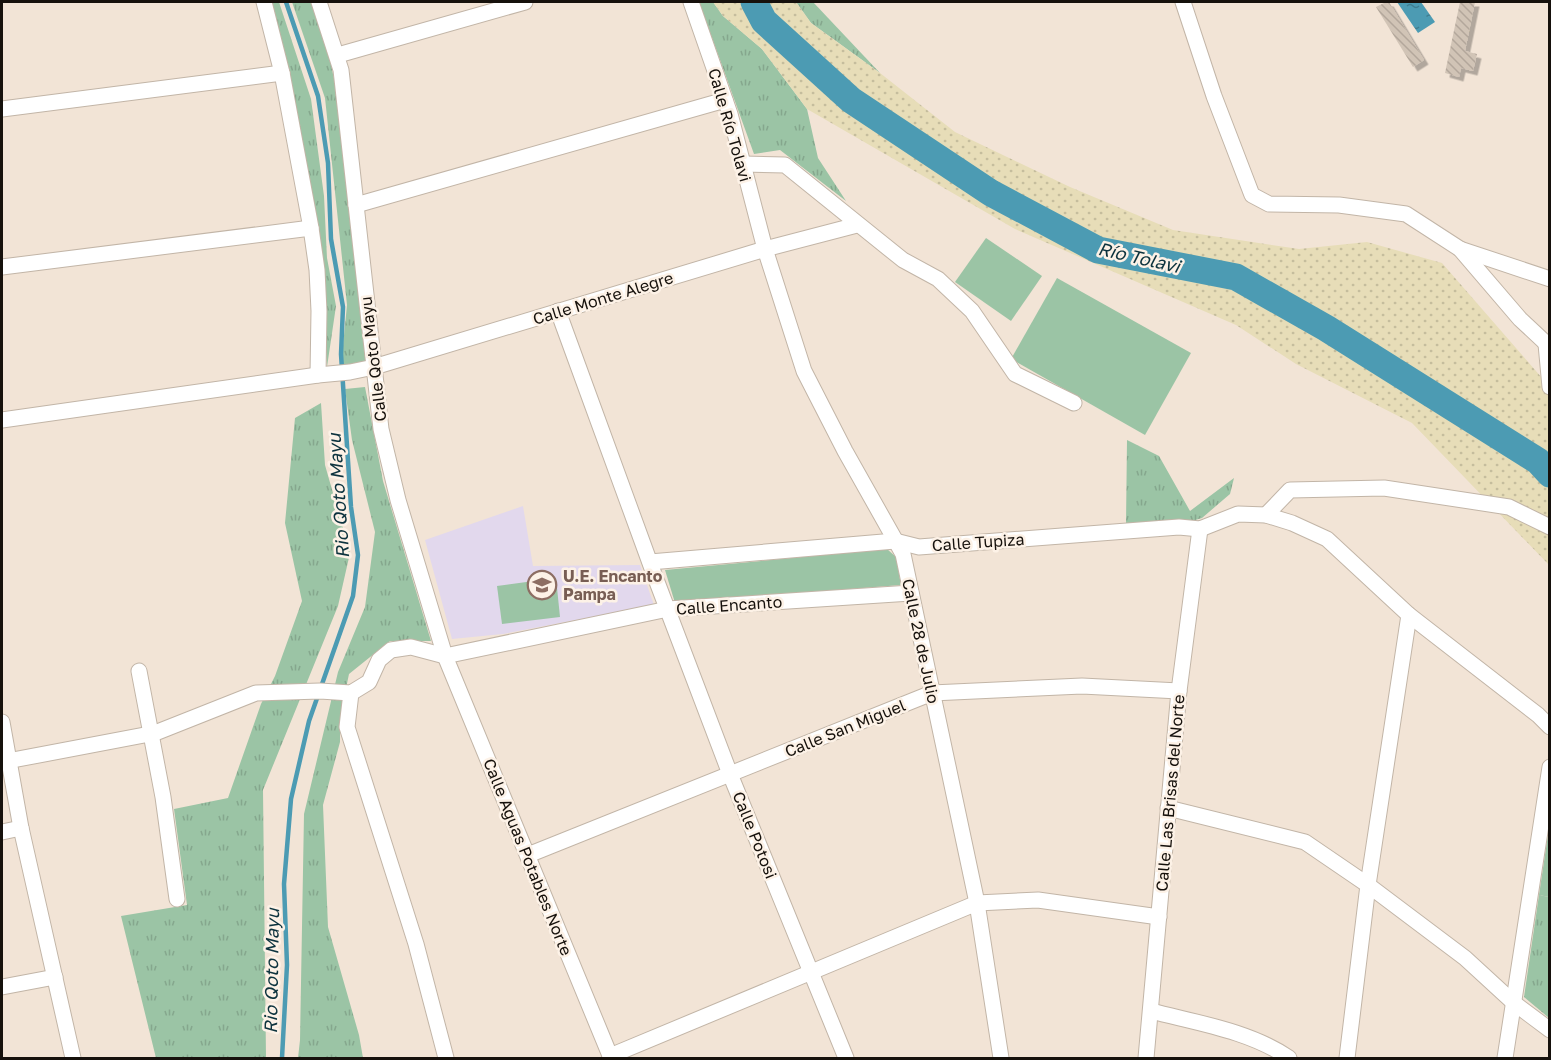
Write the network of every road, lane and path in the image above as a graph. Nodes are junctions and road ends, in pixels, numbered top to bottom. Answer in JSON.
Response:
{"nodes":[{"id":1,"x":264,"y":2,"type":"edge"},
{"id":2,"x":319,"y":2,"type":"edge"},
{"id":3,"x":525,"y":2,"type":"edge"},
{"id":4,"x":691,"y":2,"type":"edge"},
{"id":5,"x":1183,"y":2,"type":"edge"},
{"id":6,"x":338,"y":55,"type":"junction"},
{"id":7,"x":282,"y":73,"type":"junction"},
{"id":8,"x":725,"y":100,"type":"junction"},
{"id":9,"x":2,"y":109,"type":"edge"},
{"id":10,"x":743,"y":164,"type":"junction"},
{"id":11,"x":356,"y":205,"type":"junction"},
{"id":12,"x":857,"y":225,"type":"junction"},
{"id":13,"x":311,"y":228,"type":"junction"},
{"id":14,"x":765,"y":249,"type":"junction"},
{"id":15,"x":1460,"y":249,"type":"junction"},
{"id":16,"x":2,"y":267,"type":"edge"},
{"id":17,"x":1550,"y":279,"type":"edge"},
{"id":18,"x":558,"y":310,"type":"junction"},
{"id":19,"x":1548,"y":345,"type":"edge"},
{"id":20,"x":374,"y":367,"type":"junction"},
{"id":21,"x":324,"y":375,"type":"junction"},
{"id":22,"x":1550,"y":387,"type":"edge"},
{"id":23,"x":1074,"y":404,"type":"dead end"},
{"id":24,"x":2,"y":420,"type":"edge"},
{"id":25,"x":1266,"y":515,"type":"junction"},
{"id":26,"x":1550,"y":527,"type":"edge"},
{"id":27,"x":1200,"y":528,"type":"junction"},
{"id":28,"x":895,"y":541,"type":"junction"},
{"id":29,"x":650,"y":562,"type":"junction"},
{"id":30,"x":911,"y":594,"type":"junction"},
{"id":31,"x":668,"y":609,"type":"junction"},
{"id":32,"x":1409,"y":615,"type":"junction"},
{"id":33,"x":445,"y":656,"type":"junction"},
{"id":34,"x":139,"y":671,"type":"dead end"},
{"id":35,"x":1179,"y":691,"type":"junction"},
{"id":36,"x":351,"y":693,"type":"junction"},
{"id":37,"x":932,"y":693,"type":"junction"},
{"id":38,"x":2,"y":722,"type":"edge"},
{"id":39,"x":1550,"y":727,"type":"edge"},
{"id":40,"x":151,"y":733,"type":"junction"},
{"id":41,"x":5,"y":761,"type":"edge"},
{"id":42,"x":1550,"y":767,"type":"edge"},
{"id":43,"x":730,"y":774,"type":"junction"},
{"id":44,"x":1168,"y":808,"type":"junction"},
{"id":45,"x":21,"y":828,"type":"junction"},
{"id":46,"x":2,"y":832,"type":"edge"},
{"id":47,"x":528,"y":855,"type":"junction"},
{"id":48,"x":1368,"y":885,"type":"junction"},
{"id":49,"x":177,"y":899,"type":"dead end"},
{"id":50,"x":977,"y":903,"type":"junction"},
{"id":51,"x":1159,"y":916,"type":"junction"},
{"id":52,"x":812,"y":973,"type":"junction"},
{"id":53,"x":55,"y":976,"type":"junction"},
{"id":54,"x":2,"y":987,"type":"edge"},
{"id":55,"x":1514,"y":1003,"type":"junction"},
{"id":56,"x":1151,"y":1011,"type":"junction"},
{"id":57,"x":1550,"y":1030,"type":"edge"},
{"id":58,"x":610,"y":1057,"type":"edge"},
{"id":59,"x":73,"y":1059,"type":"edge"},
{"id":60,"x":446,"y":1059,"type":"edge"},
{"id":61,"x":846,"y":1059,"type":"edge"},
{"id":62,"x":1001,"y":1059,"type":"edge"},
{"id":63,"x":1146,"y":1059,"type":"edge"},
{"id":64,"x":1289,"y":1059,"type":"edge"},
{"id":65,"x":1347,"y":1059,"type":"edge"},
{"id":66,"x":1505,"y":1059,"type":"edge"}],
"edges":[{"from":1,"to":7,"type":"street"},
{"from":2,"to":6,"type":"street","name":"Calle Qoto Mayu"},
{"from":3,"to":6,"type":"street"},
{"from":4,"to":8,"type":"street","name":"Calle Río Tolavi"},
{"from":5,"to":15,"type":"street"},
{"from":6,"to":11,"type":"street","name":"Calle Qoto Mayu"},
{"from":7,"to":9,"type":"street"},
{"from":7,"to":13,"type":"street"},
{"from":8,"to":10,"type":"street","name":"Calle Río Tolavi"},
{"from":8,"to":11,"type":"street"},
{"from":10,"to":12,"type":"street"},
{"from":10,"to":14,"type":"street","name":"Calle Río Tolavi"},
{"from":11,"to":20,"type":"street","name":"Calle Qoto Mayu"},
{"from":12,"to":14,"type":"street","name":"Calle Monte Alegre"},
{"from":12,"to":23,"type":"street"},
{"from":13,"to":16,"type":"street"},
{"from":13,"to":21,"type":"street"},
{"from":14,"to":18,"type":"street","name":"Calle Monte Alegre"},
{"from":14,"to":28,"type":"street","name":"Calle 28 de Julio"},
{"from":15,"to":17,"type":"street"},
{"from":15,"to":19,"type":"street"},
{"from":18,"to":20,"type":"street","name":"Calle Monte Alegre"},
{"from":18,"to":29,"type":"street","name":"Calle Potosi"},
{"from":19,"to":22,"type":"street"},
{"from":20,"to":21,"type":"street","name":"Calle Monte Alegre"},
{"from":20,"to":33,"type":"street","name":"Calle Qoto Mayu"},
{"from":21,"to":24,"type":"street","name":"Calle Monte Alegre"},
{"from":25,"to":26,"type":"street"},
{"from":25,"to":27,"type":"street"},
{"from":25,"to":32,"type":"street"},
{"from":27,"to":28,"type":"street","name":"Calle Tupiza"},
{"from":27,"to":35,"type":"street","name":"Calle Las Brisas del Norte"},
{"from":28,"to":29,"type":"street","name":"Calle Tupiza"},
{"from":28,"to":30,"type":"street","name":"Calle 28 de Julio"},
{"from":29,"to":31,"type":"street","name":"Calle Potosi"},
{"from":30,"to":31,"type":"street","name":"Calle Encanto"},
{"from":30,"to":37,"type":"street","name":"Calle 28 de Julio"},
{"from":31,"to":33,"type":"street","name":"Calle Encanto"},
{"from":31,"to":43,"type":"street","name":"Calle Potosi"},
{"from":32,"to":39,"type":"street"},
{"from":32,"to":48,"type":"street"},
{"from":33,"to":36,"type":"street"},
{"from":33,"to":47,"type":"street","name":"Calle Aguas Potables Norte"},
{"from":34,"to":40,"type":"street"},
{"from":35,"to":37,"type":"street","name":"Calle San Miguel"},
{"from":35,"to":44,"type":"street","name":"Calle Las Brisas del Norte"},
{"from":36,"to":40,"type":"street"},
{"from":36,"to":60,"type":"street"},
{"from":37,"to":43,"type":"street","name":"Calle San Miguel"},
{"from":37,"to":50,"type":"street","name":"Calle 28 de Julio"},
{"from":38,"to":41,"type":"street"},
{"from":40,"to":41,"type":"street"},
{"from":40,"to":49,"type":"street"},
{"from":41,"to":45,"type":"street"},
{"from":42,"to":55,"type":"street"},
{"from":43,"to":47,"type":"street","name":"Calle San Miguel"},
{"from":43,"to":52,"type":"street","name":"Calle Potosi"},
{"from":44,"to":48,"type":"street"},
{"from":44,"to":51,"type":"street","name":"Calle Las Brisas del Norte"},
{"from":45,"to":46,"type":"street"},
{"from":45,"to":53,"type":"street"},
{"from":47,"to":58,"type":"street","name":"Calle Aguas Potables Norte"},
{"from":48,"to":55,"type":"street"},
{"from":48,"to":65,"type":"street"},
{"from":50,"to":51,"type":"street"},
{"from":50,"to":52,"type":"street"},
{"from":50,"to":62,"type":"street","name":"Calle 28 de Julio"},
{"from":51,"to":56,"type":"street","name":"Calle Las Brisas del Norte"},
{"from":52,"to":58,"type":"street"},
{"from":52,"to":61,"type":"street","name":"Calle Potosi"},
{"from":53,"to":54,"type":"street"},
{"from":53,"to":59,"type":"street"},
{"from":55,"to":57,"type":"street"},
{"from":55,"to":66,"type":"street"},
{"from":56,"to":63,"type":"street","name":"Calle Las Brisas del Norte"},
{"from":56,"to":64,"type":"street"}]}
